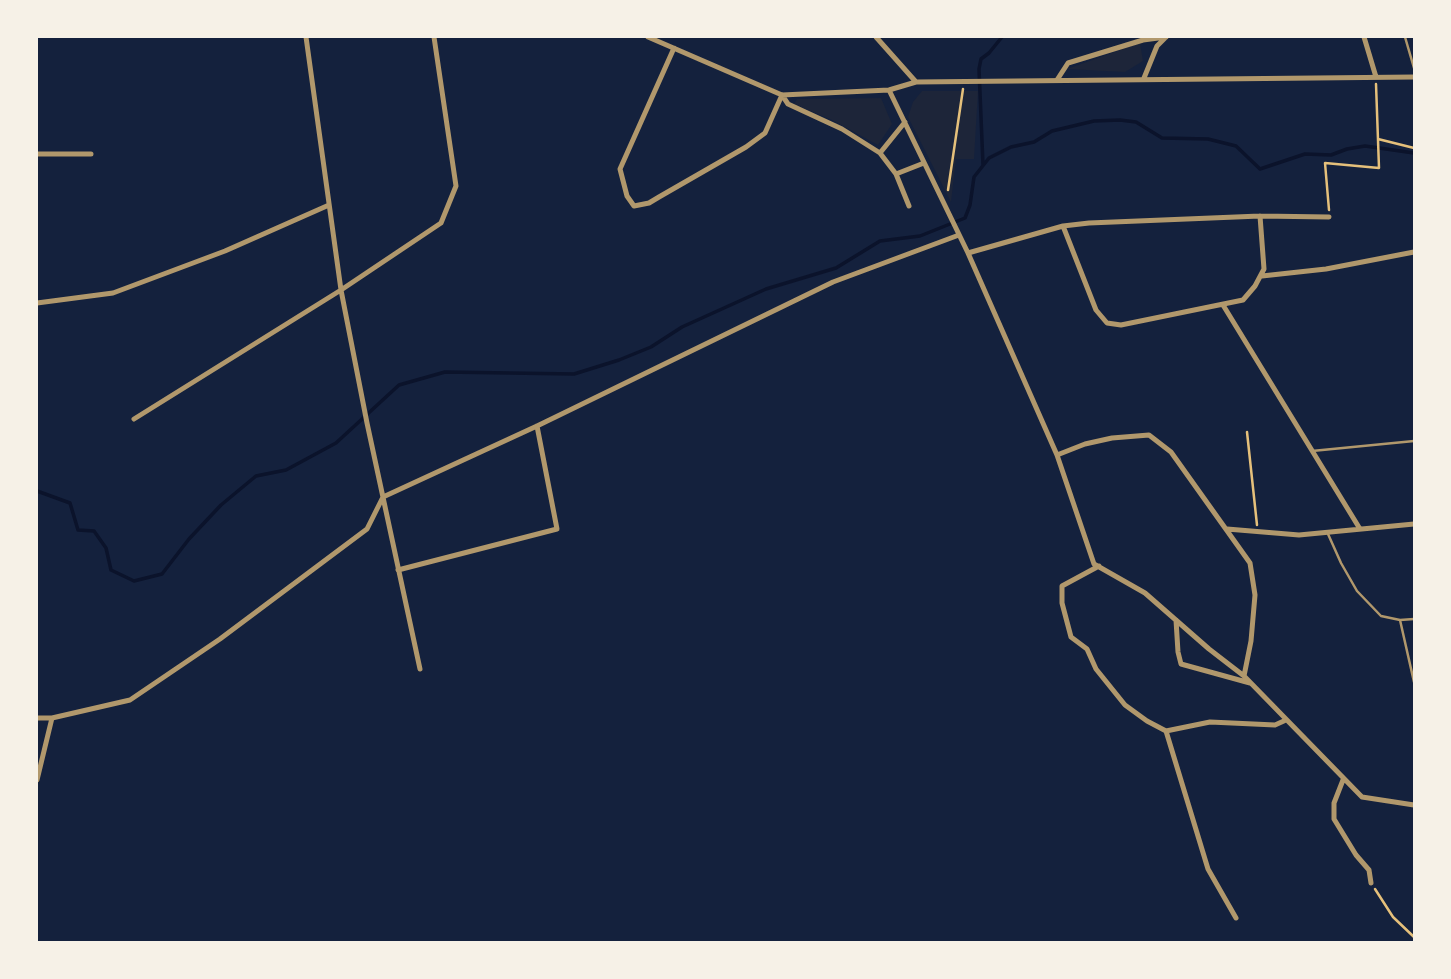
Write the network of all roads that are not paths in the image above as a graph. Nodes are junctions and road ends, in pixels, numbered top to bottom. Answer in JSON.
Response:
{"nodes":[{"id":1,"x":306,"y":37,"type":"edge"},
{"id":2,"x":434,"y":37,"type":"edge"},
{"id":3,"x":648,"y":37,"type":"edge"},
{"id":4,"x":876,"y":37,"type":"edge"},
{"id":5,"x":1166,"y":37,"type":"edge"},
{"id":6,"x":1364,"y":37,"type":"edge"},
{"id":7,"x":1405,"y":37,"type":"edge"},
{"id":8,"x":674,"y":48,"type":"junction"},
{"id":9,"x":1414,"y":68,"type":"edge"},
{"id":10,"x":1376,"y":77,"type":"junction"},
{"id":11,"x":1414,"y":77,"type":"edge"},
{"id":12,"x":1144,"y":78,"type":"junction"},
{"id":13,"x":1057,"y":80,"type":"junction"},
{"id":14,"x":916,"y":82,"type":"junction"},
{"id":15,"x":890,"y":90,"type":"junction"},
{"id":16,"x":782,"y":94,"type":"junction"},
{"id":17,"x":905,"y":122,"type":"junction"},
{"id":18,"x":880,"y":153,"type":"junction"},
{"id":19,"x":37,"y":154,"type":"edge"},
{"id":20,"x":91,"y":154,"type":"dead end"},
{"id":21,"x":924,"y":163,"type":"junction"},
{"id":22,"x":896,"y":174,"type":"junction"},
{"id":23,"x":330,"y":205,"type":"junction"},
{"id":24,"x":909,"y":206,"type":"dead end"},
{"id":25,"x":1260,"y":216,"type":"junction"},
{"id":26,"x":1329,"y":217,"type":"road end"},
{"id":27,"x":1063,"y":226,"type":"junction"},
{"id":28,"x":958,"y":232,"type":"junction"},
{"id":29,"x":1414,"y":252,"type":"edge"},
{"id":30,"x":968,"y":253,"type":"junction"},
{"id":31,"x":1262,"y":276,"type":"junction"},
{"id":32,"x":341,"y":290,"type":"junction"},
{"id":33,"x":37,"y":303,"type":"edge"},
{"id":34,"x":1223,"y":305,"type":"junction"},
{"id":35,"x":134,"y":419,"type":"dead end"},
{"id":36,"x":537,"y":426,"type":"junction"},
{"id":37,"x":1414,"y":441,"type":"edge"},
{"id":38,"x":1312,"y":451,"type":"junction"},
{"id":39,"x":1057,"y":455,"type":"junction"},
{"id":40,"x":383,"y":497,"type":"junction"},
{"id":41,"x":1414,"y":524,"type":"edge"},
{"id":42,"x":1227,"y":529,"type":"junction"},
{"id":43,"x":1360,"y":529,"type":"junction"},
{"id":44,"x":1327,"y":532,"type":"junction"},
{"id":45,"x":1099,"y":566,"type":"junction"},
{"id":46,"x":398,"y":570,"type":"junction"},
{"id":47,"x":1414,"y":619,"type":"edge"},
{"id":48,"x":1176,"y":620,"type":"junction"},
{"id":49,"x":1400,"y":620,"type":"junction"},
{"id":50,"x":420,"y":669,"type":"dead end"},
{"id":51,"x":1244,"y":676,"type":"junction"},
{"id":52,"x":1414,"y":682,"type":"edge"},
{"id":53,"x":1251,"y":684,"type":"junction"},
{"id":54,"x":37,"y":718,"type":"edge"},
{"id":55,"x":52,"y":718,"type":"junction"},
{"id":56,"x":1286,"y":720,"type":"junction"},
{"id":57,"x":1166,"y":731,"type":"junction"},
{"id":58,"x":37,"y":780,"type":"edge"},
{"id":59,"x":1343,"y":780,"type":"junction"},
{"id":60,"x":1414,"y":805,"type":"edge"},
{"id":61,"x":1371,"y":883,"type":"road end"},
{"id":62,"x":1236,"y":918,"type":"dead end"}],
"edges":[{"from":1,"to":23,"type":"street"},
{"from":2,"to":32,"type":"street"},
{"from":3,"to":8,"type":"street"},
{"from":4,"to":14,"type":"street"},
{"from":5,"to":12,"type":"street"},
{"from":5,"to":13,"type":"street"},
{"from":6,"to":10,"type":"street"},
{"from":7,"to":9,"type":"lane"},
{"from":8,"to":16,"type":"street"},
{"from":8,"to":16,"type":"street"},
{"from":10,"to":11,"type":"street"},
{"from":10,"to":12,"type":"street"},
{"from":12,"to":13,"type":"street"},
{"from":13,"to":14,"type":"street"},
{"from":14,"to":15,"type":"street"},
{"from":15,"to":16,"type":"street"},
{"from":15,"to":17,"type":"street"},
{"from":16,"to":18,"type":"street"},
{"from":17,"to":18,"type":"street"},
{"from":17,"to":21,"type":"street"},
{"from":18,"to":22,"type":"street"},
{"from":19,"to":20,"type":"street"},
{"from":21,"to":22,"type":"street"},
{"from":21,"to":28,"type":"street"},
{"from":22,"to":24,"type":"street"},
{"from":23,"to":32,"type":"street"},
{"from":23,"to":33,"type":"street"},
{"from":25,"to":26,"type":"street"},
{"from":25,"to":27,"type":"street"},
{"from":25,"to":31,"type":"street"},
{"from":27,"to":30,"type":"street"},
{"from":27,"to":34,"type":"street"},
{"from":28,"to":30,"type":"street"},
{"from":28,"to":36,"type":"street"},
{"from":29,"to":31,"type":"street"},
{"from":30,"to":39,"type":"street"},
{"from":31,"to":34,"type":"street"},
{"from":32,"to":35,"type":"street"},
{"from":32,"to":40,"type":"street"},
{"from":34,"to":38,"type":"street"},
{"from":36,"to":40,"type":"street"},
{"from":36,"to":46,"type":"street"},
{"from":37,"to":38,"type":"lane"},
{"from":38,"to":43,"type":"street"},
{"from":39,"to":42,"type":"street"},
{"from":39,"to":45,"type":"street"},
{"from":40,"to":46,"type":"street"},
{"from":40,"to":55,"type":"street"},
{"from":41,"to":43,"type":"street"},
{"from":42,"to":44,"type":"street"},
{"from":42,"to":51,"type":"street"},
{"from":43,"to":44,"type":"street"},
{"from":44,"to":49,"type":"lane"},
{"from":45,"to":48,"type":"street"},
{"from":45,"to":57,"type":"street"},
{"from":46,"to":50,"type":"street"},
{"from":47,"to":49,"type":"lane"},
{"from":48,"to":51,"type":"street"},
{"from":48,"to":53,"type":"street"},
{"from":49,"to":52,"type":"lane"},
{"from":51,"to":53,"type":"street"},
{"from":53,"to":56,"type":"street"},
{"from":54,"to":55,"type":"street"},
{"from":55,"to":58,"type":"street"},
{"from":56,"to":57,"type":"street"},
{"from":56,"to":59,"type":"street"},
{"from":57,"to":62,"type":"street"},
{"from":59,"to":60,"type":"street"},
{"from":59,"to":61,"type":"street"}]}
